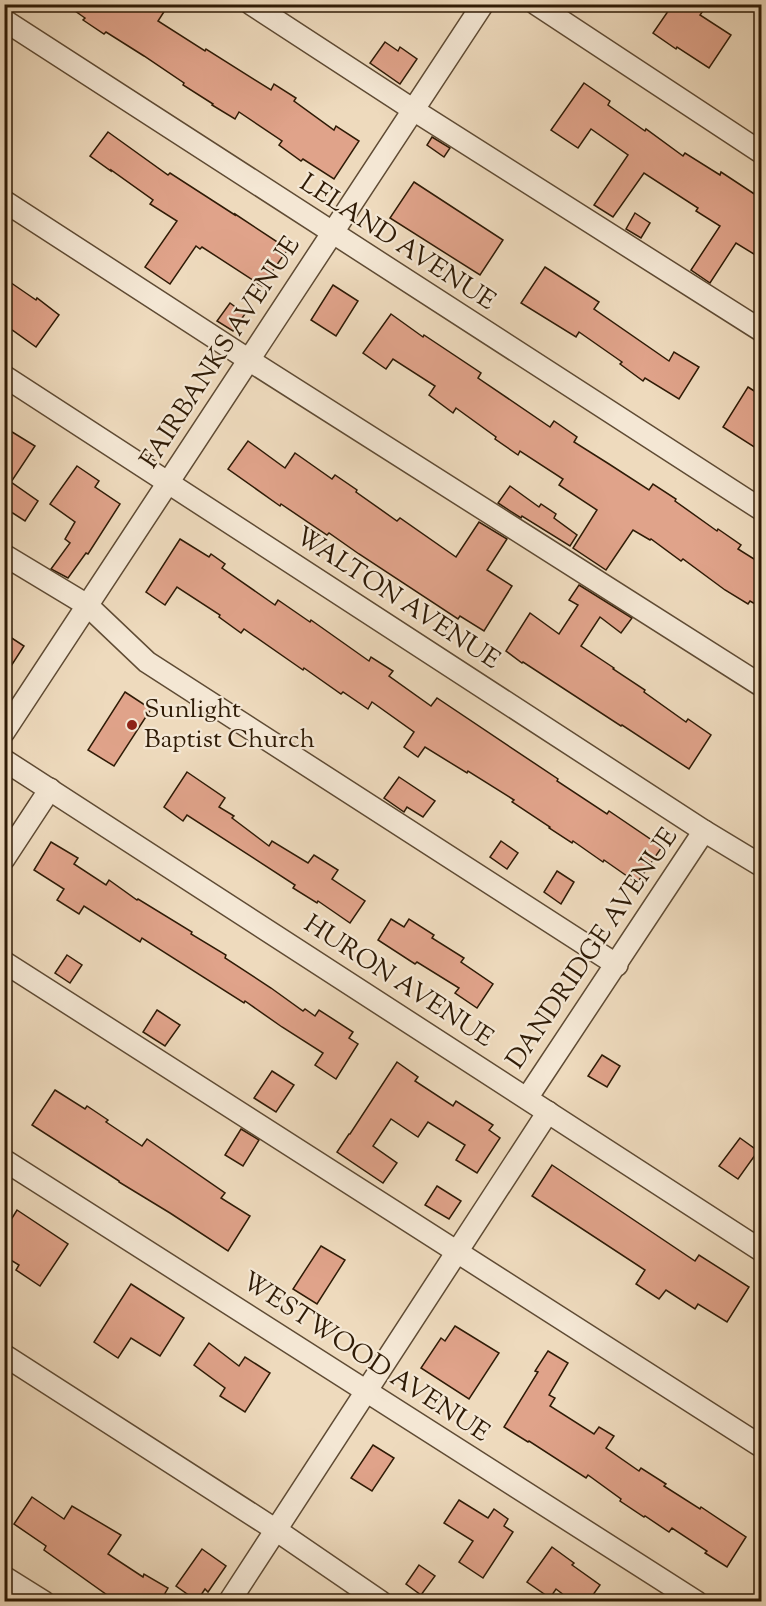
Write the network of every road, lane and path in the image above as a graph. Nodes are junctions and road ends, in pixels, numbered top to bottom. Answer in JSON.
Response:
{"nodes":[{"id":1,"x":250,"y":4,"type":"edge"},
{"id":2,"x":483,"y":4,"type":"edge"},
{"id":3,"x":536,"y":4,"type":"edge"},
{"id":4,"x":4,"y":20,"type":"edge"},
{"id":5,"x":412,"y":110,"type":"junction"},
{"id":6,"x":762,"y":153,"type":"edge"},
{"id":7,"x":4,"y":201,"type":"edge"},
{"id":8,"x":332,"y":233,"type":"junction"},
{"id":9,"x":762,"y":331,"type":"edge"},
{"id":10,"x":249,"y":360,"type":"junction"},
{"id":11,"x":4,"y":376,"type":"edge"},
{"id":12,"x":169,"y":482,"type":"junction"},
{"id":13,"x":762,"y":510,"type":"edge"},
{"id":14,"x":4,"y":555,"type":"edge"},
{"id":15,"x":87,"y":605,"type":"junction"},
{"id":16,"x":762,"y":686,"type":"edge"},
{"id":17,"x":4,"y":732,"type":"edge"},
{"id":18,"x":4,"y":759,"type":"edge"},
{"id":19,"x":50,"y":789,"type":"junction"},
{"id":20,"x":704,"y":831,"type":"junction"},
{"id":21,"x":4,"y":859,"type":"edge"},
{"id":22,"x":762,"y":866,"type":"edge"},
{"id":23,"x":4,"y":962,"type":"edge"},
{"id":24,"x":616,"y":965,"type":"junction"},
{"id":25,"x":527,"y":1098,"type":"junction"},
{"id":26,"x":548,"y":1112,"type":"junction"},
{"id":27,"x":4,"y":1160,"type":"edge"},
{"id":28,"x":457,"y":1251,"type":"junction"},
{"id":29,"x":762,"y":1251,"type":"edge"},
{"id":30,"x":4,"y":1355,"type":"edge"},
{"id":31,"x":366,"y":1390,"type":"junction"},
{"id":32,"x":762,"y":1447,"type":"edge"},
{"id":33,"x":276,"y":1530,"type":"junction"},
{"id":34,"x":4,"y":1576,"type":"edge"},
{"id":35,"x":44,"y":1602,"type":"edge"},
{"id":36,"x":229,"y":1602,"type":"edge"},
{"id":37,"x":381,"y":1602,"type":"edge"},
{"id":38,"x":697,"y":1602,"type":"edge"}],
"edges":[{"from":1,"to":5,"type":"street"},
{"from":2,"to":5,"type":"street","name":"FAIRBANKS AVENUE"},
{"from":3,"to":6,"type":"street"},
{"from":4,"to":8,"type":"street","name":"LELAND AVENUE"},
{"from":5,"to":8,"type":"street","name":"FAIRBANKS AVENUE"},
{"from":5,"to":9,"type":"street"},
{"from":7,"to":10,"type":"street"},
{"from":8,"to":10,"type":"street","name":"FAIRBANKS AVENUE"},
{"from":8,"to":13,"type":"street","name":"LELAND AVENUE"},
{"from":10,"to":12,"type":"street","name":"FAIRBANKS AVENUE"},
{"from":10,"to":16,"type":"street"},
{"from":11,"to":12,"type":"street","name":"WALTON AVENUE"},
{"from":12,"to":15,"type":"street","name":"FAIRBANKS AVENUE"},
{"from":12,"to":20,"type":"street","name":"WALTON AVENUE"},
{"from":14,"to":15,"type":"street"},
{"from":15,"to":17,"type":"street","name":"FAIRBANKS AVENUE"},
{"from":15,"to":24,"type":"street"},
{"from":18,"to":19,"type":"street","name":"HURON AVENUE"},
{"from":19,"to":21,"type":"street"},
{"from":19,"to":25,"type":"street","name":"HURON AVENUE"},
{"from":20,"to":22,"type":"street","name":"WALTON AVENUE"},
{"from":20,"to":24,"type":"street","name":"DANDRIDGE AVENUE"},
{"from":23,"to":28,"type":"street"},
{"from":24,"to":25,"type":"street","name":"DANDRIDGE AVENUE"},
{"from":25,"to":26,"type":"street","name":"HURON AVENUE"},
{"from":26,"to":28,"type":"street"},
{"from":26,"to":29,"type":"street","name":"HURON AVENUE"},
{"from":27,"to":31,"type":"street","name":"WESTWOOD AVENUE"},
{"from":28,"to":31,"type":"street"},
{"from":28,"to":32,"type":"street"},
{"from":30,"to":33,"type":"street"},
{"from":31,"to":33,"type":"street"},
{"from":31,"to":38,"type":"street","name":"WESTWOOD AVENUE"},
{"from":33,"to":36,"type":"street"},
{"from":33,"to":37,"type":"street"},
{"from":34,"to":35,"type":"street"}]}
